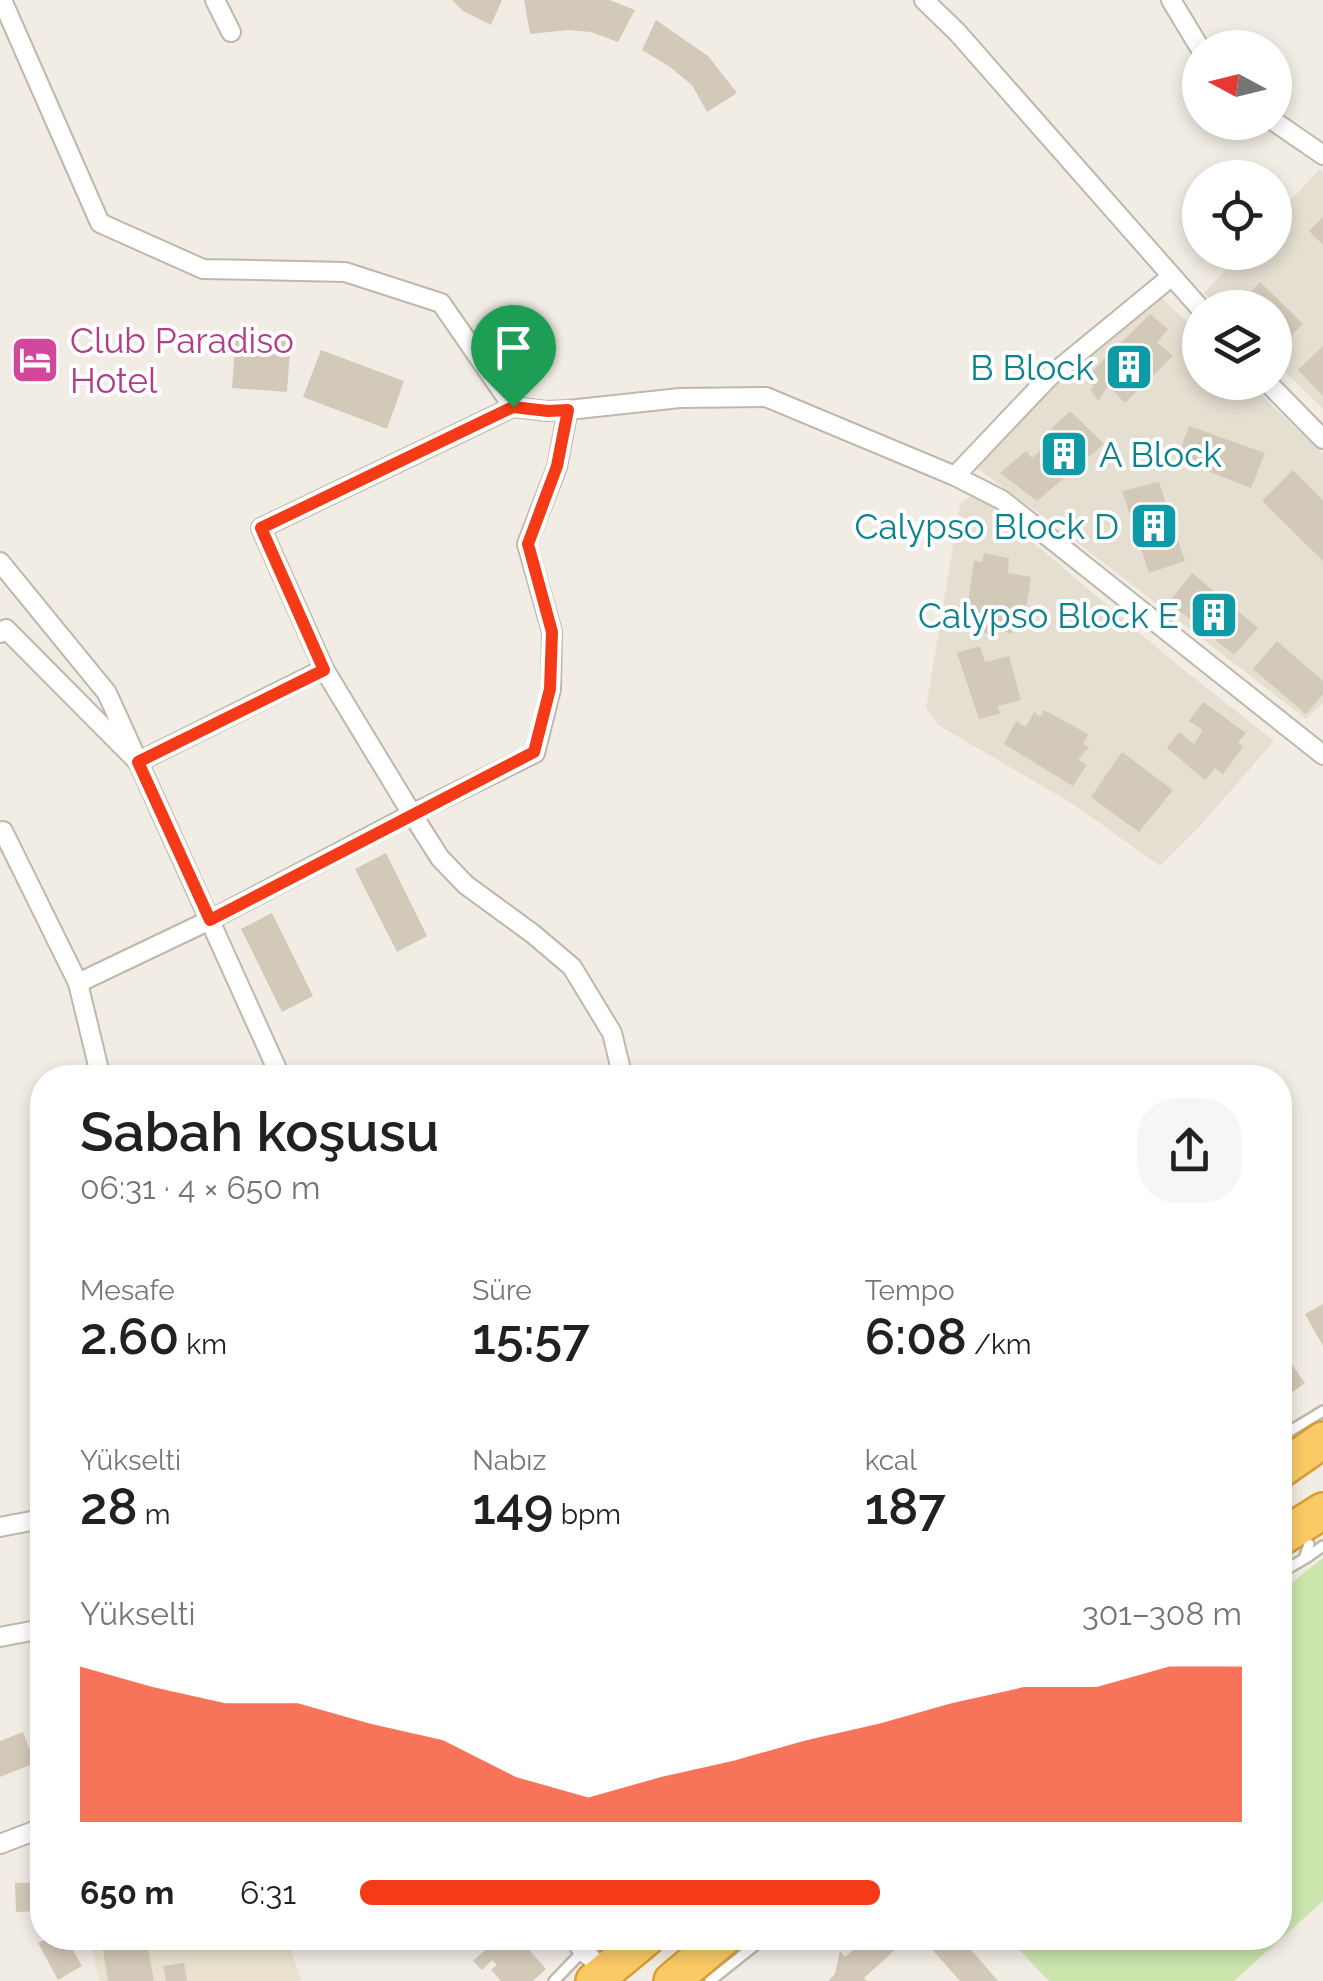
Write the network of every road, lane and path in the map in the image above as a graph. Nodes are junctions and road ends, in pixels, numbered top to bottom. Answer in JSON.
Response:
{"nodes":[{"id":1,"x":2,"y":0,"type":"edge"},
{"id":2,"x":215,"y":0,"type":"edge"},
{"id":3,"x":924,"y":0,"type":"edge"},
{"id":4,"x":1171,"y":0,"type":"edge"},
{"id":5,"x":6,"y":19,"type":"edge"},
{"id":6,"x":1189,"y":30,"type":"edge"},
{"id":7,"x":231,"y":32,"type":"dead end"},
{"id":8,"x":1292,"y":134,"type":"edge"},
{"id":9,"x":1323,"y":155,"type":"edge"},
{"id":10,"x":1172,"y":276,"type":"junction"},
{"id":11,"x":1184,"y":290,"type":"edge"},
{"id":12,"x":1286,"y":400,"type":"edge"},
{"id":13,"x":513,"y":407,"type":"junction"},
{"id":14,"x":568,"y":410,"type":"junction"},
{"id":15,"x":1323,"y":438,"type":"edge"},
{"id":16,"x":956,"y":476,"type":"junction"},
{"id":17,"x":0,"y":562,"type":"edge"},
{"id":18,"x":0,"y":632,"type":"edge"},
{"id":19,"x":324,"y":670,"type":"junction"},
{"id":20,"x":1319,"y":744,"type":"edge"},
{"id":21,"x":138,"y":762,"type":"junction"},
{"id":22,"x":412,"y":814,"type":"junction"},
{"id":23,"x":2,"y":831,"type":"dead end"},
{"id":24,"x":210,"y":920,"type":"junction"},
{"id":25,"x":78,"y":983,"type":"junction"},
{"id":26,"x":98,"y":1065,"type":"edge"},
{"id":27,"x":275,"y":1065,"type":"edge"},
{"id":28,"x":620,"y":1065,"type":"edge"},
{"id":29,"x":1323,"y":1411,"type":"edge"},
{"id":30,"x":1292,"y":1429,"type":"edge"},
{"id":31,"x":1323,"y":1440,"type":"edge"},
{"id":32,"x":1292,"y":1462,"type":"edge"},
{"id":33,"x":30,"y":1521,"type":"edge"},
{"id":34,"x":0,"y":1527,"type":"edge"},
{"id":35,"x":1304,"y":1538,"type":"edge"},
{"id":36,"x":1323,"y":1546,"type":"edge"},
{"id":37,"x":30,"y":1631,"type":"edge"},
{"id":38,"x":0,"y":1637,"type":"edge"},
{"id":39,"x":30,"y":1833,"type":"edge"},
{"id":40,"x":0,"y":1844,"type":"edge"},
{"id":41,"x":709,"y":1950,"type":"edge"},
{"id":42,"x":749,"y":1950,"type":"edge"},
{"id":43,"x":591,"y":1956,"type":"edge"},
{"id":44,"x":554,"y":1981,"type":"edge"},
{"id":45,"x":672,"y":1981,"type":"edge"},
{"id":46,"x":710,"y":1981,"type":"edge"}],
"edges":[{"from":1,"to":5,"type":"street"},
{"from":2,"to":7,"type":"street"},
{"from":3,"to":10,"type":"street"},
{"from":4,"to":6,"type":"street"},
{"from":5,"to":13,"type":"street"},
{"from":8,"to":9,"type":"street"},
{"from":10,"to":11,"type":"street"},
{"from":10,"to":16,"type":"street"},
{"from":12,"to":15,"type":"street"},
{"from":13,"to":14,"type":"street"},
{"from":13,"to":19,"type":"street"},
{"from":14,"to":16,"type":"street"},
{"from":14,"to":22,"type":"street"},
{"from":16,"to":20,"type":"street"},
{"from":17,"to":21,"type":"street"},
{"from":18,"to":21,"type":"street"},
{"from":19,"to":21,"type":"street"},
{"from":19,"to":22,"type":"street"},
{"from":21,"to":24,"type":"street"},
{"from":22,"to":24,"type":"street"},
{"from":22,"to":28,"type":"street"},
{"from":23,"to":25,"type":"street"},
{"from":24,"to":25,"type":"street"},
{"from":24,"to":27,"type":"street"},
{"from":25,"to":26,"type":"street"},
{"from":29,"to":30,"type":"lane"},
{"from":31,"to":32,"type":"highway"},
{"from":33,"to":34,"type":"street"},
{"from":35,"to":36,"type":"lane"},
{"from":37,"to":38,"type":"street"},
{"from":39,"to":40,"type":"street"},
{"from":41,"to":45,"type":"highway"},
{"from":42,"to":46,"type":"lane"},
{"from":43,"to":44,"type":"lane"}]}
